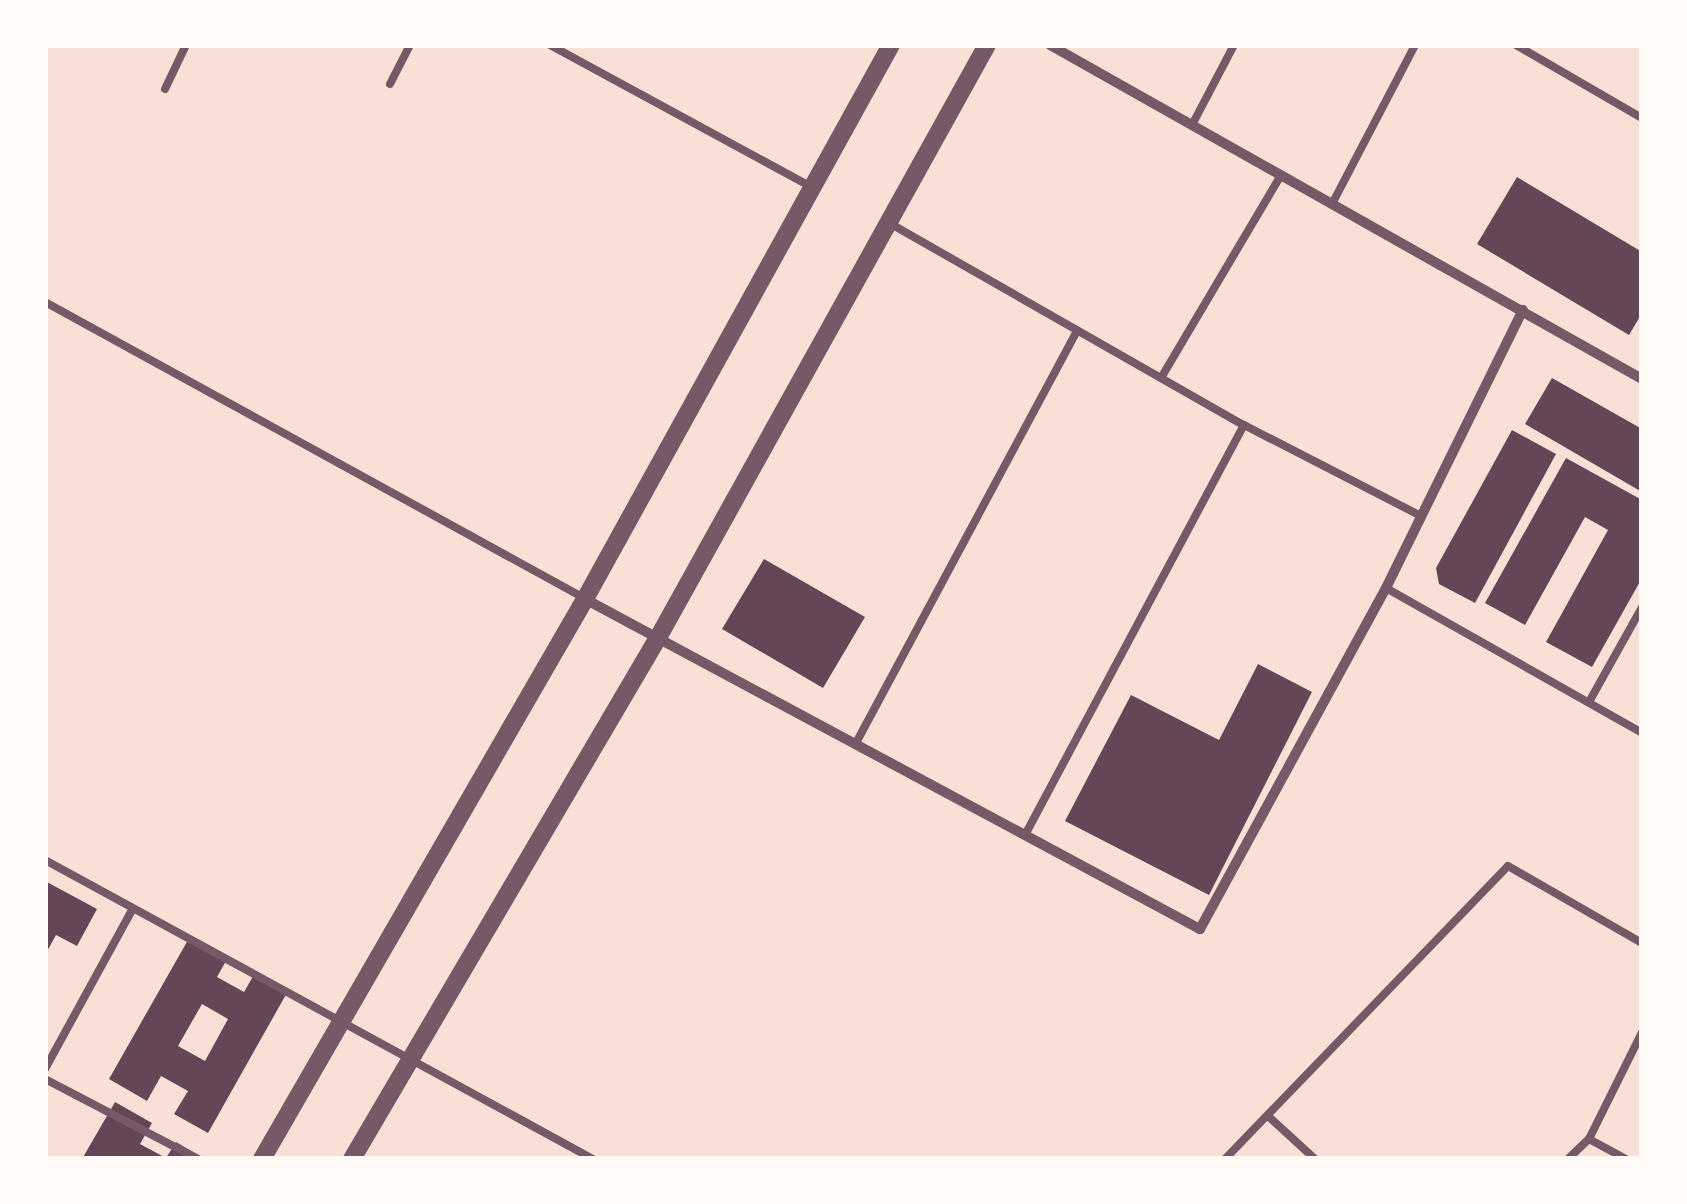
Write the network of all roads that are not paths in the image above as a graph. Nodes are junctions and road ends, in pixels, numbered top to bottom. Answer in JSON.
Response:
{"nodes":[{"id":1,"x":186,"y":45,"type":"edge"},
{"id":2,"x":410,"y":45,"type":"edge"},
{"id":3,"x":550,"y":45,"type":"edge"},
{"id":4,"x":891,"y":45,"type":"edge"},
{"id":5,"x":987,"y":45,"type":"edge"},
{"id":6,"x":1050,"y":45,"type":"edge"},
{"id":7,"x":1234,"y":45,"type":"edge"},
{"id":8,"x":1415,"y":45,"type":"edge"},
{"id":9,"x":1516,"y":45,"type":"edge"},
{"id":10,"x":390,"y":84,"type":"dead end"},
{"id":11,"x":164,"y":89,"type":"dead end"},
{"id":12,"x":1642,"y":118,"type":"edge"},
{"id":13,"x":1192,"y":125,"type":"junction"},
{"id":14,"x":1281,"y":175,"type":"junction"},
{"id":15,"x":811,"y":186,"type":"junction"},
{"id":16,"x":1332,"y":204,"type":"junction"},
{"id":17,"x":888,"y":223,"type":"junction"},
{"id":18,"x":45,"y":302,"type":"edge"},
{"id":19,"x":1523,"y":310,"type":"junction"},
{"id":20,"x":1077,"y":330,"type":"junction"},
{"id":21,"x":1161,"y":378,"type":"junction"},
{"id":22,"x":1642,"y":379,"type":"edge"},
{"id":23,"x":1244,"y":424,"type":"junction"},
{"id":24,"x":1421,"y":516,"type":"junction"},
{"id":25,"x":1386,"y":588,"type":"junction"},
{"id":26,"x":585,"y":599,"type":"junction"},
{"id":27,"x":1642,"y":607,"type":"edge"},
{"id":28,"x":659,"y":636,"type":"junction"},
{"id":29,"x":1589,"y":702,"type":"junction"},
{"id":30,"x":1642,"y":733,"type":"edge"},
{"id":31,"x":856,"y":742,"type":"junction"},
{"id":32,"x":1025,"y":834,"type":"junction"},
{"id":33,"x":45,"y":860,"type":"edge"},
{"id":34,"x":133,"y":908,"type":"junction"},
{"id":35,"x":1642,"y":943,"type":"edge"},
{"id":36,"x":339,"y":1017,"type":"junction"},
{"id":37,"x":1642,"y":1032,"type":"edge"},
{"id":38,"x":410,"y":1057,"type":"junction"},
{"id":39,"x":45,"y":1068,"type":"edge"},
{"id":40,"x":45,"y":1079,"type":"edge"},
{"id":41,"x":1268,"y":1116,"type":"junction"},
{"id":42,"x":1588,"y":1139,"type":"junction"},
{"id":43,"x":198,"y":1159,"type":"edge"},
{"id":44,"x":262,"y":1159,"type":"edge"},
{"id":45,"x":352,"y":1159,"type":"edge"},
{"id":46,"x":593,"y":1159,"type":"edge"},
{"id":47,"x":1225,"y":1159,"type":"edge"},
{"id":48,"x":1316,"y":1159,"type":"edge"},
{"id":49,"x":1568,"y":1159,"type":"edge"},
{"id":50,"x":1626,"y":1159,"type":"edge"}],
"edges":[{"from":1,"to":11,"type":"lane"},
{"from":2,"to":10,"type":"lane"},
{"from":3,"to":15,"type":"lane"},
{"from":4,"to":15,"type":"street"},
{"from":5,"to":17,"type":"street"},
{"from":6,"to":13,"type":"street"},
{"from":7,"to":13,"type":"lane"},
{"from":8,"to":16,"type":"lane"},
{"from":9,"to":12,"type":"lane"},
{"from":13,"to":14,"type":"street"},
{"from":14,"to":16,"type":"street"},
{"from":14,"to":21,"type":"lane"},
{"from":15,"to":26,"type":"street"},
{"from":16,"to":19,"type":"street"},
{"from":17,"to":20,"type":"lane"},
{"from":17,"to":28,"type":"street"},
{"from":18,"to":26,"type":"lane"},
{"from":19,"to":22,"type":"street"},
{"from":19,"to":24,"type":"street"},
{"from":20,"to":21,"type":"lane"},
{"from":20,"to":31,"type":"lane"},
{"from":21,"to":23,"type":"lane"},
{"from":23,"to":24,"type":"lane"},
{"from":23,"to":32,"type":"lane"},
{"from":24,"to":25,"type":"street"},
{"from":25,"to":29,"type":"lane"},
{"from":25,"to":32,"type":"street"},
{"from":26,"to":28,"type":"street"},
{"from":26,"to":36,"type":"street"},
{"from":27,"to":29,"type":"lane"},
{"from":28,"to":31,"type":"street"},
{"from":28,"to":38,"type":"street"},
{"from":29,"to":30,"type":"lane"},
{"from":31,"to":32,"type":"street"},
{"from":33,"to":34,"type":"lane"},
{"from":34,"to":36,"type":"lane"},
{"from":34,"to":39,"type":"lane"},
{"from":35,"to":41,"type":"lane"},
{"from":36,"to":38,"type":"lane"},
{"from":36,"to":44,"type":"street"},
{"from":37,"to":42,"type":"lane"},
{"from":38,"to":45,"type":"street"},
{"from":38,"to":46,"type":"lane"},
{"from":40,"to":43,"type":"lane"},
{"from":41,"to":47,"type":"lane"},
{"from":41,"to":48,"type":"lane"},
{"from":42,"to":49,"type":"lane"},
{"from":42,"to":50,"type":"lane"}]}
